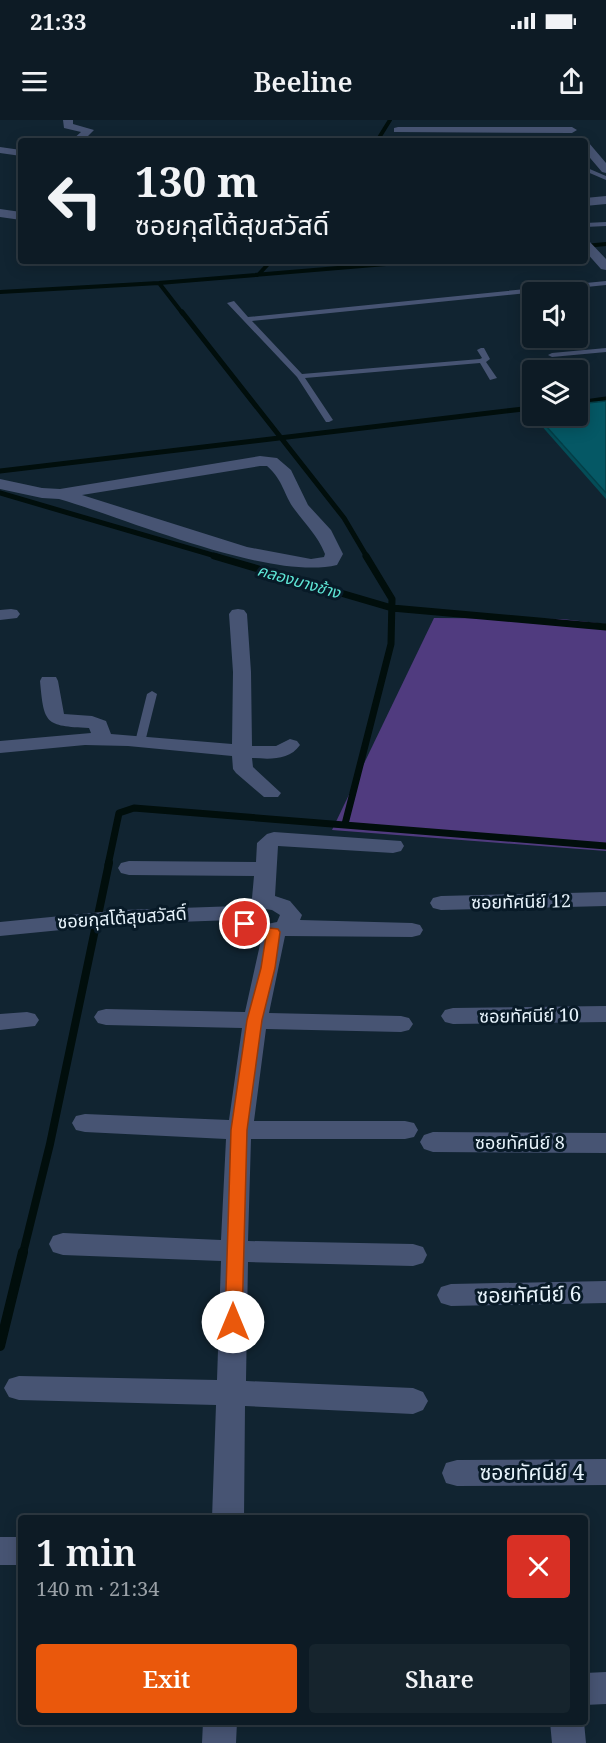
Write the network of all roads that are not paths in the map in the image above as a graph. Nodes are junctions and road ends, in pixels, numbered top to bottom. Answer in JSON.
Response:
{"nodes":[{"id":1,"x":68,"y":120,"type":"edge"},
{"id":2,"x":571,"y":125,"type":"edge"},
{"id":3,"x":398,"y":130,"type":"dead end"},
{"id":4,"x":80,"y":138,"type":"edge"},
{"id":5,"x":579,"y":138,"type":"edge"},
{"id":6,"x":588,"y":150,"type":"edge"},
{"id":7,"x":1,"y":151,"type":"edge"},
{"id":8,"x":18,"y":153,"type":"edge"},
{"id":9,"x":603,"y":167,"type":"edge"},
{"id":10,"x":588,"y":169,"type":"edge"},
{"id":11,"x":606,"y":200,"type":"edge"},
{"id":12,"x":588,"y":202,"type":"edge"},
{"id":13,"x":1,"y":214,"type":"edge"},
{"id":14,"x":18,"y":216,"type":"edge"},
{"id":15,"x":606,"y":224,"type":"edge"},
{"id":16,"x":588,"y":225,"type":"edge"},
{"id":17,"x":588,"y":247,"type":"edge"},
{"id":18,"x":606,"y":266,"type":"edge"},
{"id":19,"x":606,"y":283,"type":"edge"},
{"id":20,"x":231,"y":303,"type":"dead end"},
{"id":21,"x":246,"y":319,"type":"junction"},
{"id":22,"x":481,"y":350,"type":"dead end"},
{"id":23,"x":605,"y":351,"type":"edge"},
{"id":24,"x":552,"y":356,"type":"dead end"},
{"id":25,"x":482,"y":361,"type":"junction"},
{"id":26,"x":300,"y":376,"type":"junction"},
{"id":27,"x":493,"y":378,"type":"dead end"},
{"id":28,"x":329,"y":420,"type":"dead end"},
{"id":29,"x":0,"y":484,"type":"edge"},
{"id":30,"x":60,"y":494,"type":"junction"},
{"id":31,"x":238,"y":614,"type":"dead end"},
{"id":32,"x":49,"y":681,"type":"dead end"},
{"id":33,"x":152,"y":694,"type":"dead end"},
{"id":34,"x":103,"y":740,"type":"junction"},
{"id":35,"x":141,"y":742,"type":"junction"},
{"id":36,"x":290,"y":745,"type":"dead end"},
{"id":37,"x":0,"y":747,"type":"edge"},
{"id":38,"x":241,"y":752,"type":"junction"},
{"id":39,"x":271,"y":793,"type":"dead end"},
{"id":40,"x":393,"y":846,"type":"dead end"},
{"id":41,"x":129,"y":867,"type":"dead end"},
{"id":42,"x":265,"y":869,"type":"junction"},
{"id":43,"x":441,"y":903,"type":"dead end"},
{"id":44,"x":605,"y":904,"type":"edge"},
{"id":45,"x":254,"y":907,"type":"junction"},
{"id":46,"x":0,"y":929,"type":"edge"},
{"id":47,"x":280,"y":929,"type":"junction"},
{"id":48,"x":412,"y":930,"type":"dead end"},
{"id":49,"x":606,"y":1014,"type":"edge"},
{"id":50,"x":453,"y":1016,"type":"dead end"},
{"id":51,"x":106,"y":1017,"type":"dead end"},
{"id":52,"x":27,"y":1020,"type":"dead end"},
{"id":53,"x":255,"y":1020,"type":"junction"},
{"id":54,"x":0,"y":1022,"type":"edge"},
{"id":55,"x":401,"y":1024,"type":"dead end"},
{"id":56,"x":85,"y":1123,"type":"dead end"},
{"id":57,"x":239,"y":1130,"type":"junction"},
{"id":58,"x":405,"y":1130,"type":"dead end"},
{"id":59,"x":433,"y":1142,"type":"dead end"},
{"id":60,"x":606,"y":1143,"type":"edge"},
{"id":61,"x":63,"y":1244,"type":"dead end"},
{"id":62,"x":234,"y":1251,"type":"junction"},
{"id":63,"x":413,"y":1255,"type":"dead end"},
{"id":64,"x":606,"y":1292,"type":"edge"},
{"id":65,"x":451,"y":1295,"type":"dead end"},
{"id":66,"x":19,"y":1388,"type":"dead end"},
{"id":67,"x":232,"y":1393,"type":"junction"},
{"id":68,"x":413,"y":1401,"type":"dead end"},
{"id":69,"x":606,"y":1472,"type":"edge"},
{"id":70,"x":458,"y":1473,"type":"dead end"},
{"id":71,"x":228,"y":1515,"type":"edge"},
{"id":72,"x":0,"y":1551,"type":"edge"},
{"id":73,"x":18,"y":1551,"type":"edge"},
{"id":74,"x":606,"y":1688,"type":"edge"},
{"id":75,"x":588,"y":1689,"type":"edge"},
{"id":76,"x":220,"y":1725,"type":"edge"},
{"id":77,"x":567,"y":1725,"type":"edge"},
{"id":78,"x":219,"y":1743,"type":"edge"},
{"id":79,"x":569,"y":1743,"type":"edge"}],
"edges":[{"from":1,"to":4,"type":"street"},
{"from":2,"to":3,"type":"street"},
{"from":2,"to":5,"type":"street"},
{"from":6,"to":9,"type":"street"},
{"from":7,"to":8,"type":"street"},
{"from":9,"to":10,"type":"street"},
{"from":11,"to":12,"type":"street"},
{"from":13,"to":14,"type":"street"},
{"from":15,"to":16,"type":"lane"},
{"from":17,"to":18,"type":"street"},
{"from":19,"to":21,"type":"lane"},
{"from":20,"to":21,"type":"lane"},
{"from":21,"to":26,"type":"lane"},
{"from":22,"to":25,"type":"lane"},
{"from":23,"to":24,"type":"lane"},
{"from":25,"to":26,"type":"lane"},
{"from":25,"to":27,"type":"lane"},
{"from":26,"to":28,"type":"lane"},
{"from":29,"to":30,"type":"street"},
{"from":30,"to":30,"type":"street"},
{"from":31,"to":38,"type":"street"},
{"from":32,"to":34,"type":"street"},
{"from":33,"to":35,"type":"lane"},
{"from":34,"to":35,"type":"street"},
{"from":34,"to":37,"type":"street"},
{"from":35,"to":38,"type":"street"},
{"from":36,"to":38,"type":"street"},
{"from":38,"to":39,"type":"street"},
{"from":40,"to":42,"type":"street"},
{"from":41,"to":42,"type":"street"},
{"from":42,"to":45,"type":"street"},
{"from":43,"to":44,"type":"street","name":"ซอยทัศนีย์ 12"},
{"from":45,"to":46,"type":"street","name":"ซอยกุสโต้สุขสวัสดิ์"},
{"from":45,"to":47,"type":"street"},
{"from":45,"to":47,"type":"street","name":"ซอยกุสโต้สุขสวัสดิ์"},
{"from":47,"to":48,"type":"street"},
{"from":47,"to":53,"type":"street","name":"ซอยกุสโต้สุขสวัสดิ์"},
{"from":49,"to":50,"type":"street","name":"ซอยทัศนีย์ 10"},
{"from":51,"to":53,"type":"street"},
{"from":52,"to":54,"type":"street"},
{"from":53,"to":55,"type":"street"},
{"from":53,"to":57,"type":"street","name":"ซอยกุสโต้สุขสวัสดิ์"},
{"from":56,"to":57,"type":"street"},
{"from":57,"to":58,"type":"street"},
{"from":57,"to":62,"type":"street","name":"ซอยกุสโต้สุขสวัสดิ์"},
{"from":59,"to":60,"type":"street","name":"ซอยทัศนีย์ 8"},
{"from":61,"to":62,"type":"street"},
{"from":62,"to":63,"type":"street"},
{"from":62,"to":67,"type":"street","name":"ซอยกุสโต้สุขสวัสดิ์"},
{"from":64,"to":65,"type":"street","name":"ซอยทัศนีย์ 6"},
{"from":66,"to":67,"type":"street"},
{"from":67,"to":68,"type":"street"},
{"from":67,"to":71,"type":"street","name":"ซอยกุสโต้สุขสวัสดิ์"},
{"from":69,"to":70,"type":"street","name":"ซอยทัศนีย์ 4"},
{"from":72,"to":73,"type":"street"},
{"from":74,"to":75,"type":"street"},
{"from":76,"to":78,"type":"street"},
{"from":77,"to":79,"type":"street"}]}
